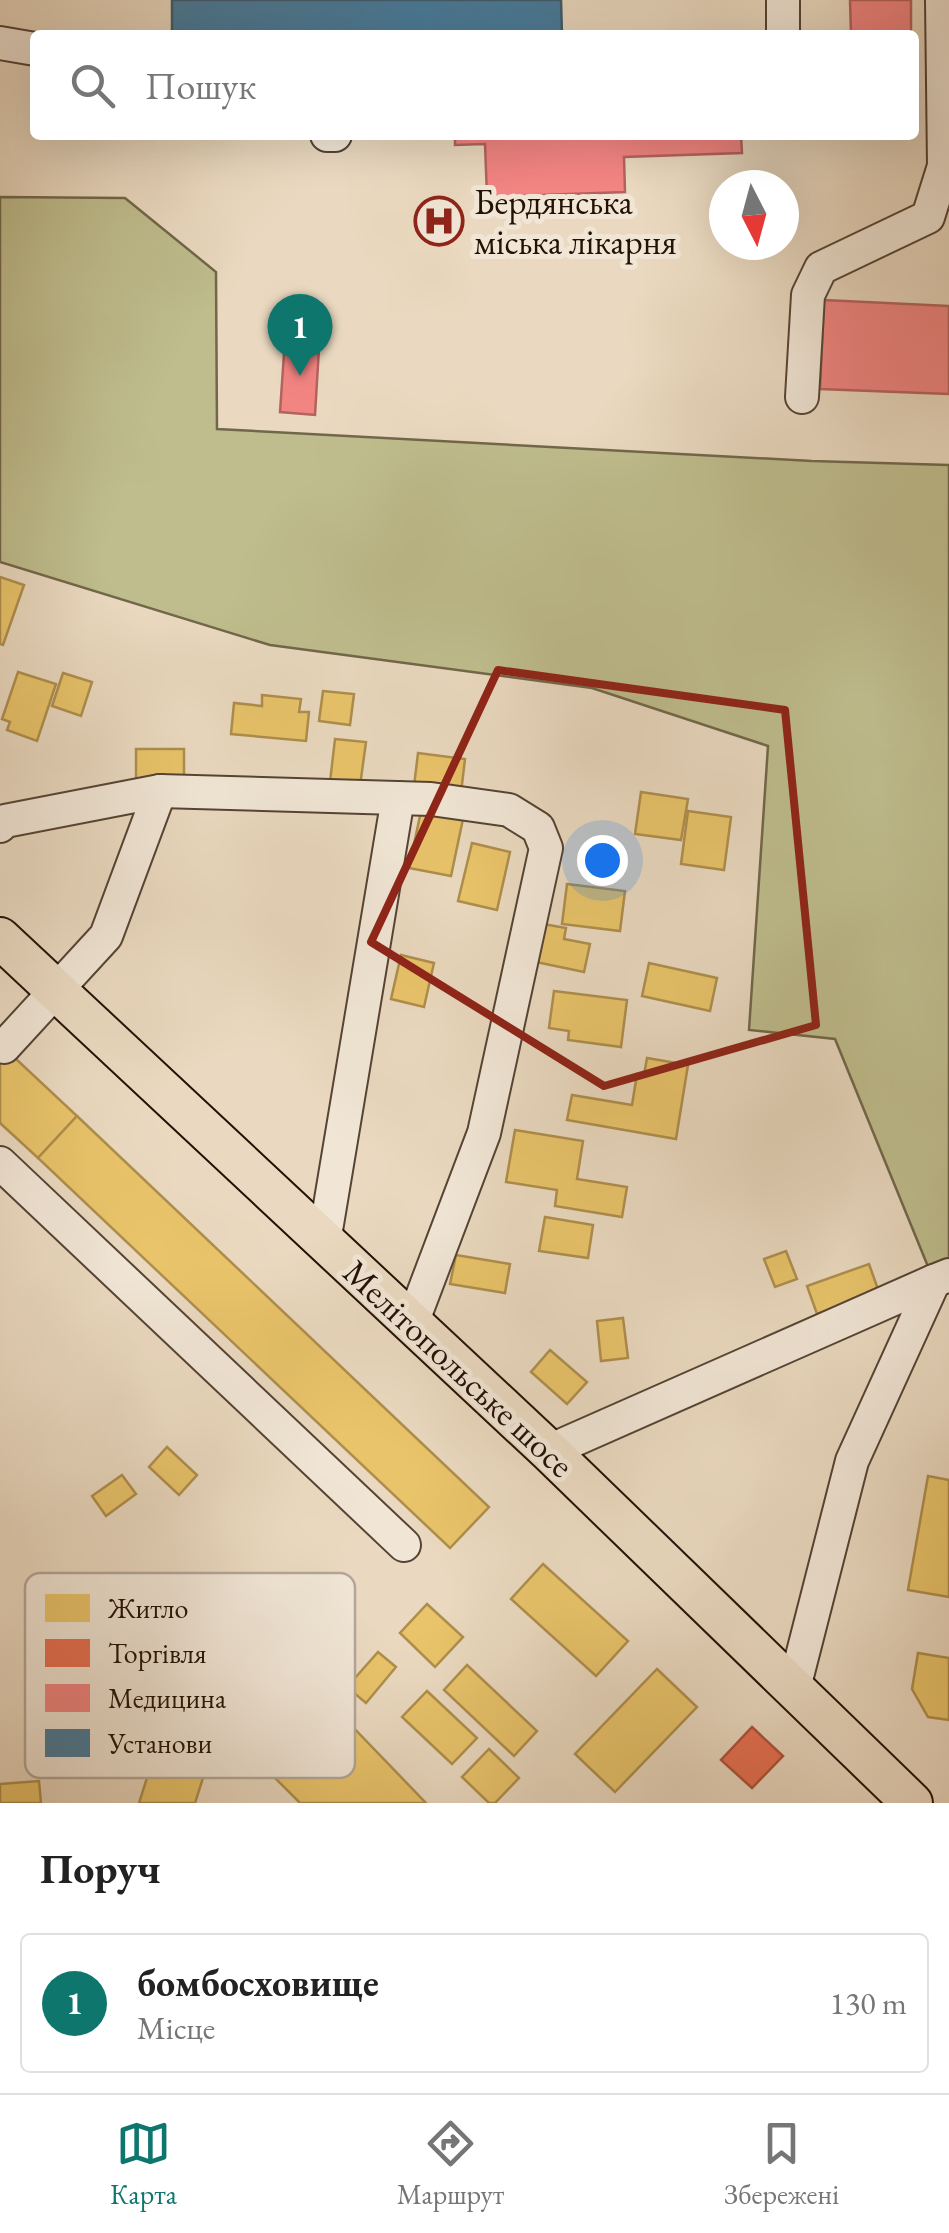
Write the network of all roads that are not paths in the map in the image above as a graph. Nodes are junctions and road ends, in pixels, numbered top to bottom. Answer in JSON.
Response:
{"nodes":[{"id":1,"x":783,"y":0,"type":"edge"},
{"id":2,"x":942,"y":0,"type":"edge"},
{"id":3,"x":783,"y":30,"type":"edge"},
{"id":4,"x":0,"y":44,"type":"edge"},
{"id":5,"x":30,"y":48,"type":"edge"},
{"id":6,"x":946,"y":166,"type":"edge"},
{"id":7,"x":802,"y":397,"type":"dead end"},
{"id":8,"x":160,"y":791,"type":"junction"},
{"id":9,"x":398,"y":798,"type":"junction"},
{"id":10,"x":0,"y":826,"type":"edge"},
{"id":11,"x":0,"y":938,"type":"edge"},
{"id":12,"x":55,"y":990,"type":"junction"},
{"id":13,"x":4,"y":1047,"type":"dead end"},
{"id":14,"x":0,"y":1162,"type":"edge"},
{"id":15,"x":324,"y":1242,"type":"junction"},
{"id":16,"x":942,"y":1278,"type":"edge"},
{"id":17,"x":412,"y":1323,"type":"junction"},
{"id":18,"x":548,"y":1451,"type":"junction"},
{"id":19,"x":404,"y":1545,"type":"dead end"},
{"id":20,"x":794,"y":1688,"type":"junction"},
{"id":21,"x":912,"y":1803,"type":"edge"}],
"edges":[{"from":1,"to":3,"type":"lane"},
{"from":2,"to":6,"type":"lane"},
{"from":4,"to":5,"type":"lane"},
{"from":6,"to":7,"type":"lane"},
{"from":8,"to":9,"type":"lane"},
{"from":8,"to":10,"type":"lane"},
{"from":8,"to":12,"type":"lane"},
{"from":9,"to":15,"type":"lane"},
{"from":9,"to":17,"type":"lane"},
{"from":11,"to":12,"type":"main road","name":"Мелітопольське шосе"},
{"from":12,"to":13,"type":"lane"},
{"from":12,"to":15,"type":"main road","name":"Мелітопольське шосе"},
{"from":14,"to":19,"type":"lane"},
{"from":15,"to":17,"type":"main road","name":"Мелітопольське шосе"},
{"from":16,"to":18,"type":"lane"},
{"from":16,"to":20,"type":"lane"},
{"from":17,"to":18,"type":"main road","name":"Мелітопольське шосе"},
{"from":18,"to":20,"type":"main road","name":"Мелітопольське шосе"},
{"from":20,"to":21,"type":"main road","name":"Мелітопольське шосе"}]}
